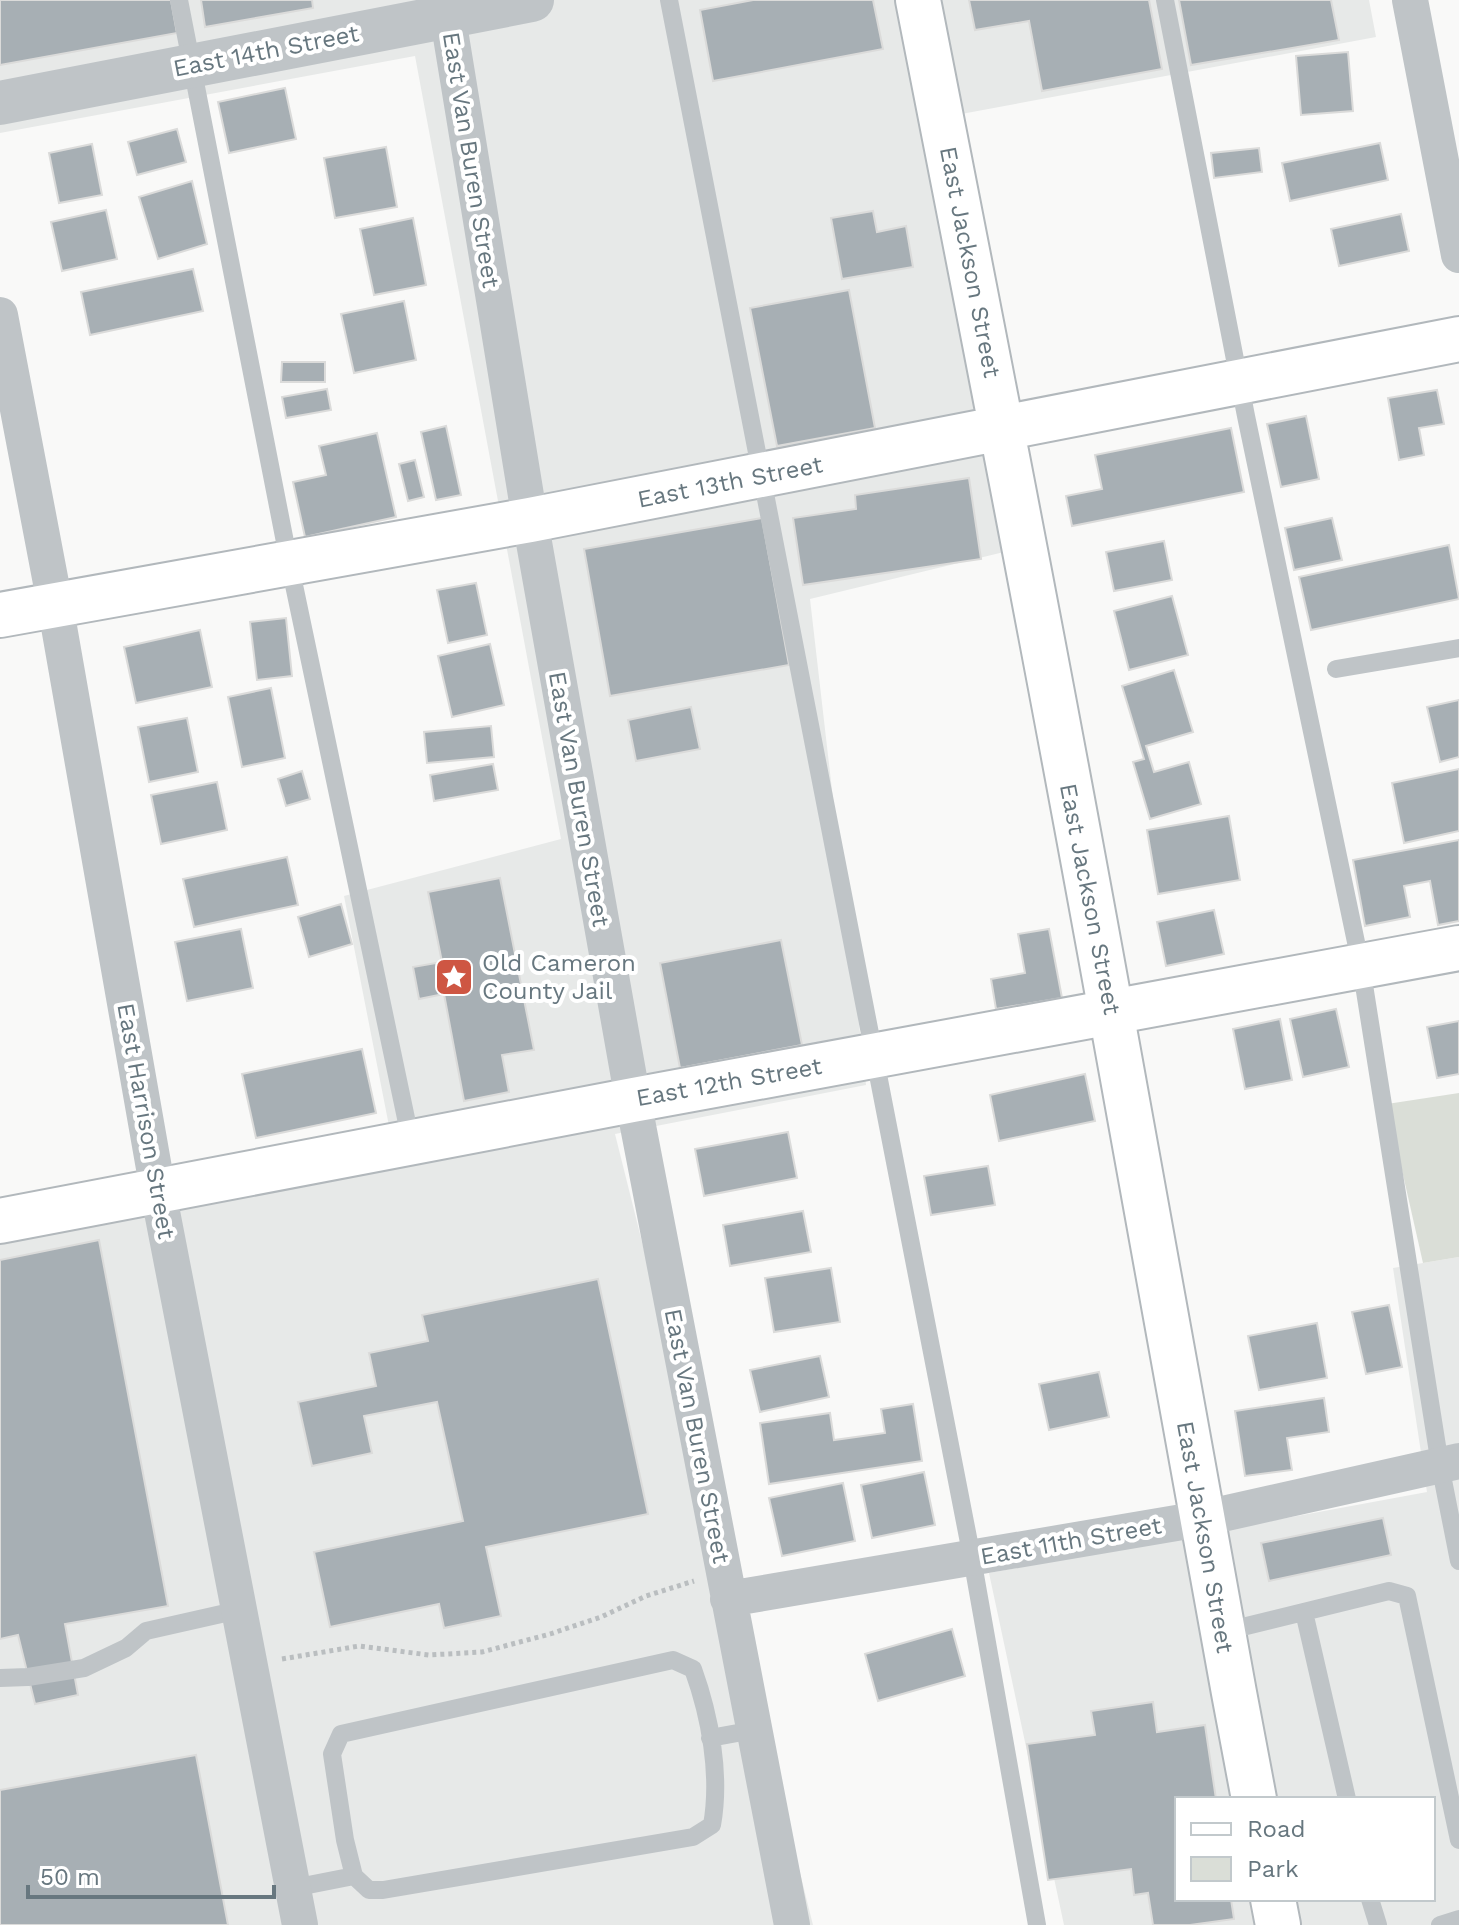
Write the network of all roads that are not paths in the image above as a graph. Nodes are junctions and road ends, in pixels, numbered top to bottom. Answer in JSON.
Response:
{"nodes":[{"id":1,"x":179,"y":0,"type":"edge"},
{"id":2,"x":532,"y":0,"type":"edge"},
{"id":3,"x":669,"y":0,"type":"edge"},
{"id":4,"x":918,"y":0,"type":"edge"},
{"id":5,"x":1165,"y":0,"type":"edge"},
{"id":6,"x":1410,"y":0,"type":"edge"},
{"id":7,"x":447,"y":8,"type":"edge"},
{"id":8,"x":192,"y":65,"type":"junction"},
{"id":9,"x":0,"y":103,"type":"edge"},
{"id":10,"x":1459,"y":255,"type":"edge"},
{"id":11,"x":0,"y":315,"type":"edge"},
{"id":12,"x":1459,"y":339,"type":"edge"},
{"id":13,"x":1239,"y":383,"type":"junction"},
{"id":14,"x":1003,"y":430,"type":"junction"},
{"id":15,"x":760,"y":476,"type":"junction"},
{"id":16,"x":530,"y":520,"type":"junction"},
{"id":17,"x":289,"y":562,"type":"junction"},
{"id":18,"x":55,"y":604,"type":"junction"},
{"id":19,"x":0,"y":615,"type":"edge"},
{"id":20,"x":1459,"y":648,"type":"edge"},
{"id":21,"x":1336,"y":669,"type":"dead end"},
{"id":22,"x":1459,"y":948,"type":"edge"},
{"id":23,"x":1361,"y":966,"type":"junction"},
{"id":24,"x":1111,"y":1011,"type":"junction"},
{"id":25,"x":872,"y":1056,"type":"junction"},
{"id":26,"x":633,"y":1100,"type":"junction"},
{"id":27,"x":411,"y":1142,"type":"junction"},
{"id":28,"x":158,"y":1191,"type":"junction"},
{"id":29,"x":0,"y":1221,"type":"edge"},
{"id":30,"x":1450,"y":1463,"type":"edge"},
{"id":31,"x":1200,"y":1519,"type":"junction"},
{"id":32,"x":972,"y":1558,"type":"junction"},
{"id":33,"x":1459,"y":1561,"type":"edge"},
{"id":34,"x":726,"y":1588,"type":"junction"},
{"id":35,"x":239,"y":1610,"type":"junction"},
{"id":36,"x":1304,"y":1612,"type":"junction"},
{"id":37,"x":1222,"y":1632,"type":"junction"},
{"id":38,"x":0,"y":1678,"type":"edge"},
{"id":39,"x":754,"y":1730,"type":"junction"},
{"id":40,"x":710,"y":1738,"type":"junction"},
{"id":41,"x":1254,"y":1797,"type":"edge"},
{"id":42,"x":1347,"y":1797,"type":"edge"},
{"id":43,"x":1459,"y":1840,"type":"edge"},
{"id":44,"x":354,"y":1876,"type":"junction"},
{"id":45,"x":293,"y":1888,"type":"junction"},
{"id":46,"x":1273,"y":1901,"type":"edge"},
{"id":47,"x":1371,"y":1901,"type":"edge"},
{"id":48,"x":1459,"y":1919,"type":"edge"},
{"id":49,"x":300,"y":1925,"type":"edge"},
{"id":50,"x":792,"y":1925,"type":"edge"},
{"id":51,"x":1037,"y":1925,"type":"edge"},
{"id":52,"x":1278,"y":1925,"type":"edge"},
{"id":53,"x":1378,"y":1925,"type":"edge"},
{"id":54,"x":1440,"y":1925,"type":"edge"}],
"edges":[{"from":1,"to":8,"type":"lane"},
{"from":2,"to":7,"type":"street","name":"East 14th Street"},
{"from":3,"to":15,"type":"lane"},
{"from":4,"to":14,"type":"main road","name":"East Jackson Street"},
{"from":5,"to":13,"type":"lane"},
{"from":6,"to":10,"type":"street"},
{"from":7,"to":8,"type":"street","name":"East 14th Street"},
{"from":7,"to":16,"type":"street","name":"East Van Buren Street"},
{"from":8,"to":9,"type":"street","name":"East 14th Street"},
{"from":8,"to":17,"type":"lane"},
{"from":11,"to":18,"type":"street","name":"East Harrison Street"},
{"from":12,"to":13,"type":"main road","name":"East 13th Street"},
{"from":13,"to":14,"type":"main road","name":"East 13th Street"},
{"from":13,"to":23,"type":"lane"},
{"from":14,"to":15,"type":"main road","name":"East 13th Street"},
{"from":14,"to":24,"type":"main road","name":"East Jackson Street"},
{"from":15,"to":16,"type":"main road","name":"East 13th Street"},
{"from":15,"to":25,"type":"lane"},
{"from":16,"to":17,"type":"main road","name":"East 13th Street"},
{"from":16,"to":26,"type":"street","name":"East Van Buren Street"},
{"from":17,"to":18,"type":"main road","name":"East 13th Street"},
{"from":17,"to":27,"type":"lane"},
{"from":18,"to":19,"type":"main road","name":"East 13th Street"},
{"from":18,"to":28,"type":"street","name":"East Harrison Street"},
{"from":20,"to":21,"type":"lane"},
{"from":22,"to":23,"type":"main road","name":"East 12th Street"},
{"from":23,"to":24,"type":"main road","name":"East 12th Street"},
{"from":23,"to":30,"type":"lane"},
{"from":24,"to":25,"type":"main road","name":"East 12th Street"},
{"from":24,"to":31,"type":"main road","name":"East Jackson Street"},
{"from":25,"to":26,"type":"main road","name":"East 12th Street"},
{"from":25,"to":32,"type":"lane"},
{"from":26,"to":27,"type":"main road","name":"East 12th Street"},
{"from":26,"to":34,"type":"street","name":"East Van Buren Street"},
{"from":27,"to":28,"type":"main road","name":"East 12th Street"},
{"from":28,"to":29,"type":"main road","name":"East 12th Street"},
{"from":28,"to":35,"type":"street","name":"East Harrison Street"},
{"from":30,"to":31,"type":"street","name":"East 11th Street"},
{"from":30,"to":33,"type":"lane"},
{"from":31,"to":32,"type":"street","name":"East 11th Street"},
{"from":31,"to":37,"type":"main road","name":"East Jackson Street"},
{"from":32,"to":34,"type":"street","name":"East 11th Street"},
{"from":32,"to":51,"type":"lane"},
{"from":34,"to":39,"type":"street","name":"East Van Buren Street"},
{"from":35,"to":38,"type":"lane"},
{"from":35,"to":45,"type":"street","name":"East Harrison Street"},
{"from":36,"to":37,"type":"lane"},
{"from":36,"to":42,"type":"lane"},
{"from":36,"to":43,"type":"lane"},
{"from":37,"to":41,"type":"main road","name":"East Jackson Street"},
{"from":39,"to":40,"type":"lane"},
{"from":39,"to":50,"type":"street","name":"East Van Buren Street"},
{"from":40,"to":44,"type":"lane"},
{"from":40,"to":44,"type":"lane"},
{"from":44,"to":45,"type":"lane"},
{"from":45,"to":49,"type":"street","name":"East Harrison Street"},
{"from":46,"to":52,"type":"main road"},
{"from":47,"to":53,"type":"lane"},
{"from":48,"to":54,"type":"lane"}]}
